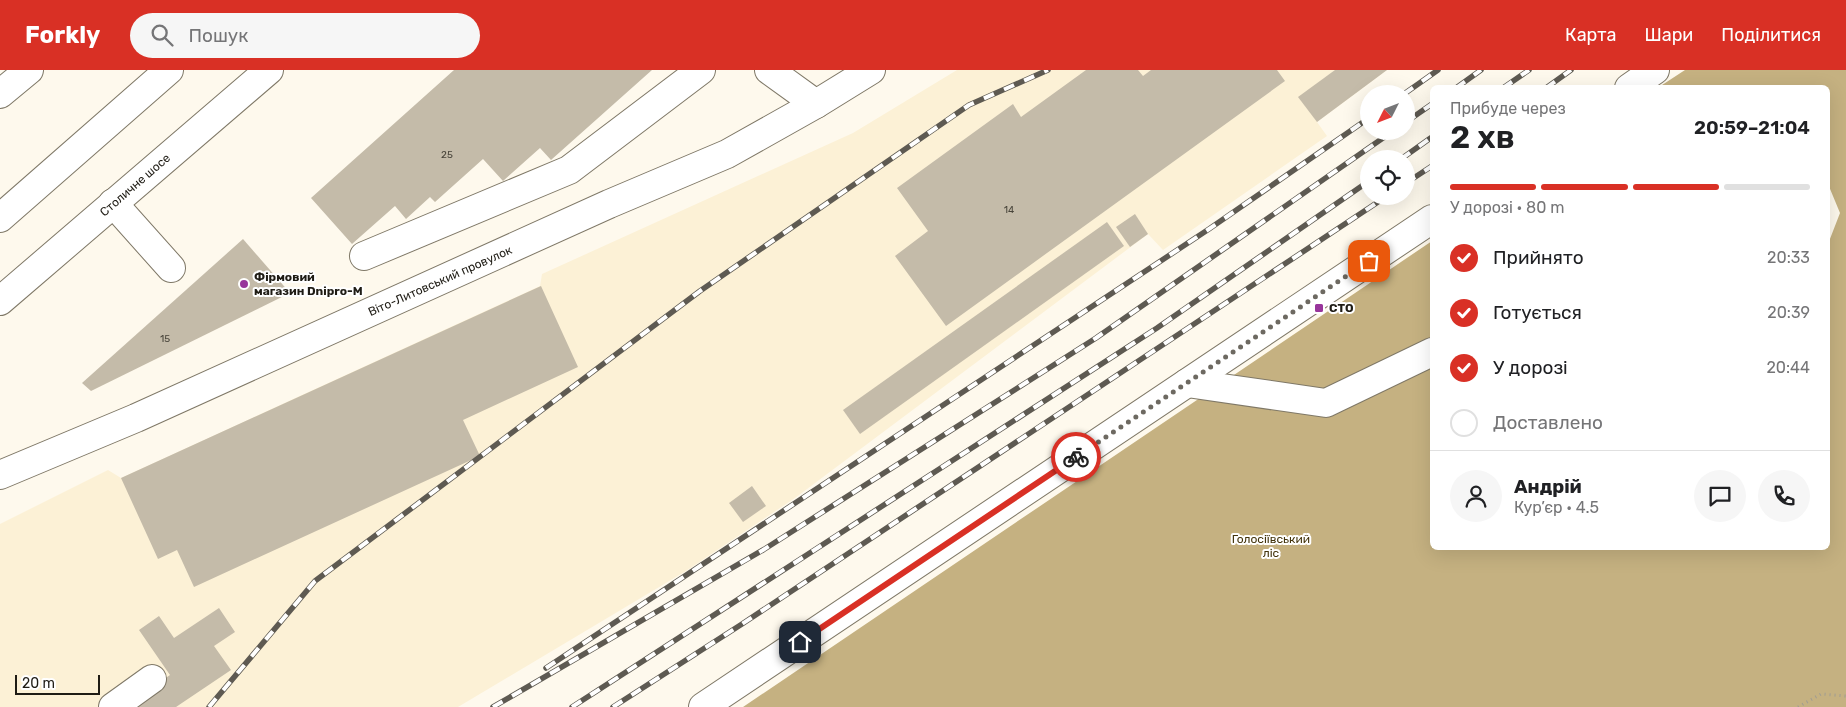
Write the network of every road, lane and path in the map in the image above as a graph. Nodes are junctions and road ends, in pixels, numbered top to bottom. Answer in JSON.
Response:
{"nodes":[{"id":1,"x":29,"y":70,"type":"edge"},
{"id":2,"x":169,"y":70,"type":"edge"},
{"id":3,"x":269,"y":70,"type":"edge"},
{"id":4,"x":701,"y":70,"type":"edge"},
{"id":5,"x":769,"y":70,"type":"edge"},
{"id":6,"x":871,"y":70,"type":"edge"},
{"id":7,"x":1655,"y":70,"type":"edge"},
{"id":8,"x":1633,"y":85,"type":"edge"},
{"id":9,"x":0,"y":94,"type":"edge"},
{"id":10,"x":816,"y":104,"type":"junction"},
{"id":11,"x":113,"y":204,"type":"junction"},
{"id":12,"x":0,"y":218,"type":"edge"},
{"id":13,"x":1430,"y":219,"type":"edge"},
{"id":14,"x":364,"y":256,"type":"dead end"},
{"id":15,"x":171,"y":268,"type":"dead end"},
{"id":16,"x":0,"y":301,"type":"edge"},
{"id":17,"x":1430,"y":353,"type":"edge"},
{"id":18,"x":1187,"y":383,"type":"junction"},
{"id":19,"x":0,"y":475,"type":"edge"},
{"id":20,"x":152,"y":679,"type":"dead end"},
{"id":21,"x":1846,"y":696,"type":"edge"},
{"id":22,"x":113,"y":707,"type":"edge"},
{"id":23,"x":703,"y":707,"type":"edge"},
{"id":24,"x":1798,"y":707,"type":"edge"}],
"edges":[{"from":1,"to":9,"type":"main road"},
{"from":2,"to":12,"type":"main road"},
{"from":3,"to":11,"type":"main road","name":"Столичне шосе"},
{"from":4,"to":14,"type":"main road"},
{"from":5,"to":10,"type":"main road"},
{"from":6,"to":10,"type":"main road","name":"Віто-Литовський провулок"},
{"from":7,"to":8,"type":"main road"},
{"from":10,"to":19,"type":"main road","name":"Віто-Литовський провулок"},
{"from":11,"to":15,"type":"main road"},
{"from":11,"to":16,"type":"main road","name":"Столичне шосе"},
{"from":13,"to":18,"type":"main road"},
{"from":17,"to":18,"type":"main road"},
{"from":18,"to":23,"type":"main road"},
{"from":20,"to":22,"type":"main road"},
{"from":21,"to":24,"type":"path"}]}
